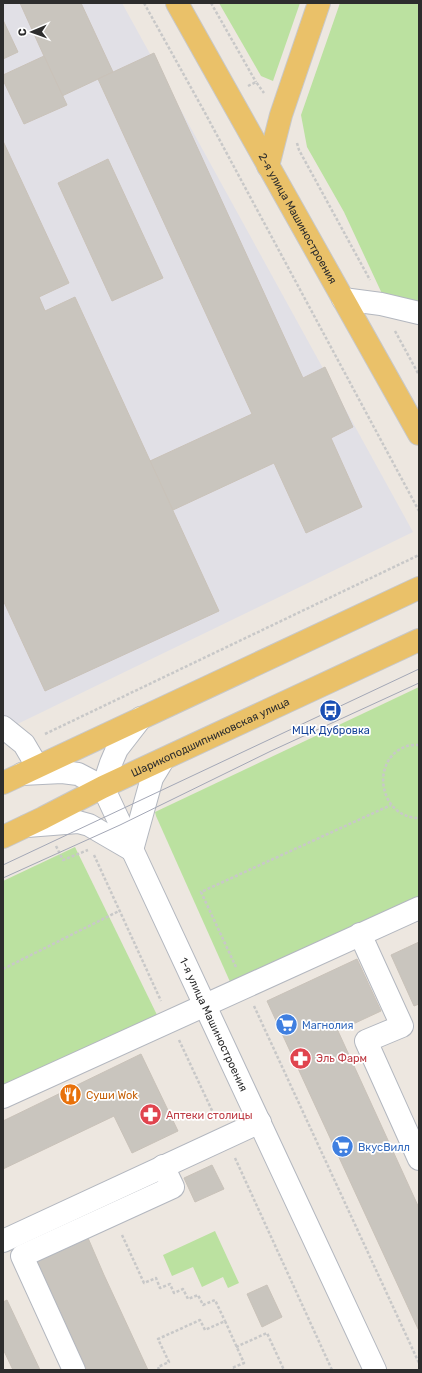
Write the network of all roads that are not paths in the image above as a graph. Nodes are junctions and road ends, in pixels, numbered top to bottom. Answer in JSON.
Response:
{"nodes":[{"id":1,"x":177,"y":3,"type":"edge"},
{"id":2,"x":318,"y":5,"type":"edge"},
{"id":3,"x":268,"y":166,"type":"junction"},
{"id":4,"x":343,"y":299,"type":"junction"},
{"id":5,"x":419,"y":313,"type":"edge"},
{"id":6,"x":417,"y":429,"type":"edge"},
{"id":7,"x":419,"y":588,"type":"edge"},
{"id":8,"x":419,"y":640,"type":"edge"},
{"id":9,"x":141,"y":718,"type":"junction"},
{"id":10,"x":3,"y":727,"type":"edge"},
{"id":11,"x":162,"y":760,"type":"junction"},
{"id":12,"x":20,"y":774,"type":"edge"},
{"id":13,"x":103,"y":788,"type":"junction"},
{"id":14,"x":25,"y":827,"type":"junction"},
{"id":15,"x":3,"y":837,"type":"edge"},
{"id":16,"x":132,"y":850,"type":"junction"},
{"id":17,"x":419,"y":908,"type":"edge"},
{"id":18,"x":360,"y":934,"type":"junction"},
{"id":19,"x":205,"y":1005,"type":"junction"},
{"id":20,"x":3,"y":1097,"type":"edge"},
{"id":21,"x":260,"y":1122,"type":"junction"},
{"id":22,"x":419,"y":1159,"type":"edge"},
{"id":23,"x":163,"y":1166,"type":"junction"},
{"id":24,"x":3,"y":1241,"type":"edge"},
{"id":25,"x":74,"y":1370,"type":"edge"},
{"id":26,"x":375,"y":1370,"type":"edge"}],
"edges":[{"from":1,"to":3,"type":"main road","name":"2-я улица Машиностроения"},
{"from":2,"to":3,"type":"main road"},
{"from":3,"to":4,"type":"main road","name":"2-я улица Машиностроения"},
{"from":4,"to":5,"type":"street"},
{"from":4,"to":6,"type":"main road","name":"2-я улица Машиностроения"},
{"from":7,"to":9,"type":"main road"},
{"from":8,"to":11,"type":"main road","name":"Шарикоподшипниковская улица"},
{"from":9,"to":12,"type":"main road"},
{"from":9,"to":13,"type":"street"},
{"from":10,"to":12,"type":"street"},
{"from":11,"to":13,"type":"main road","name":"Шарикоподшипниковская улица"},
{"from":11,"to":16,"type":"street"},
{"from":12,"to":13,"type":"street"},
{"from":13,"to":14,"type":"main road","name":"Шарикоподшипниковская улица"},
{"from":13,"to":16,"type":"street","name":"1-я улица Машиностроения"},
{"from":14,"to":15,"type":"main road","name":"Шарикоподшипниковская улица"},
{"from":14,"to":16,"type":"street"},
{"from":16,"to":19,"type":"street","name":"1-я улица Машиностроения"},
{"from":17,"to":18,"type":"street"},
{"from":18,"to":19,"type":"street"},
{"from":18,"to":22,"type":"street"},
{"from":19,"to":20,"type":"street"},
{"from":19,"to":21,"type":"street","name":"1-я улица Машиностроения"},
{"from":21,"to":23,"type":"street"},
{"from":21,"to":26,"type":"street","name":"1-я улица Машиностроения"},
{"from":23,"to":24,"type":"street"},
{"from":23,"to":25,"type":"street"}]}
